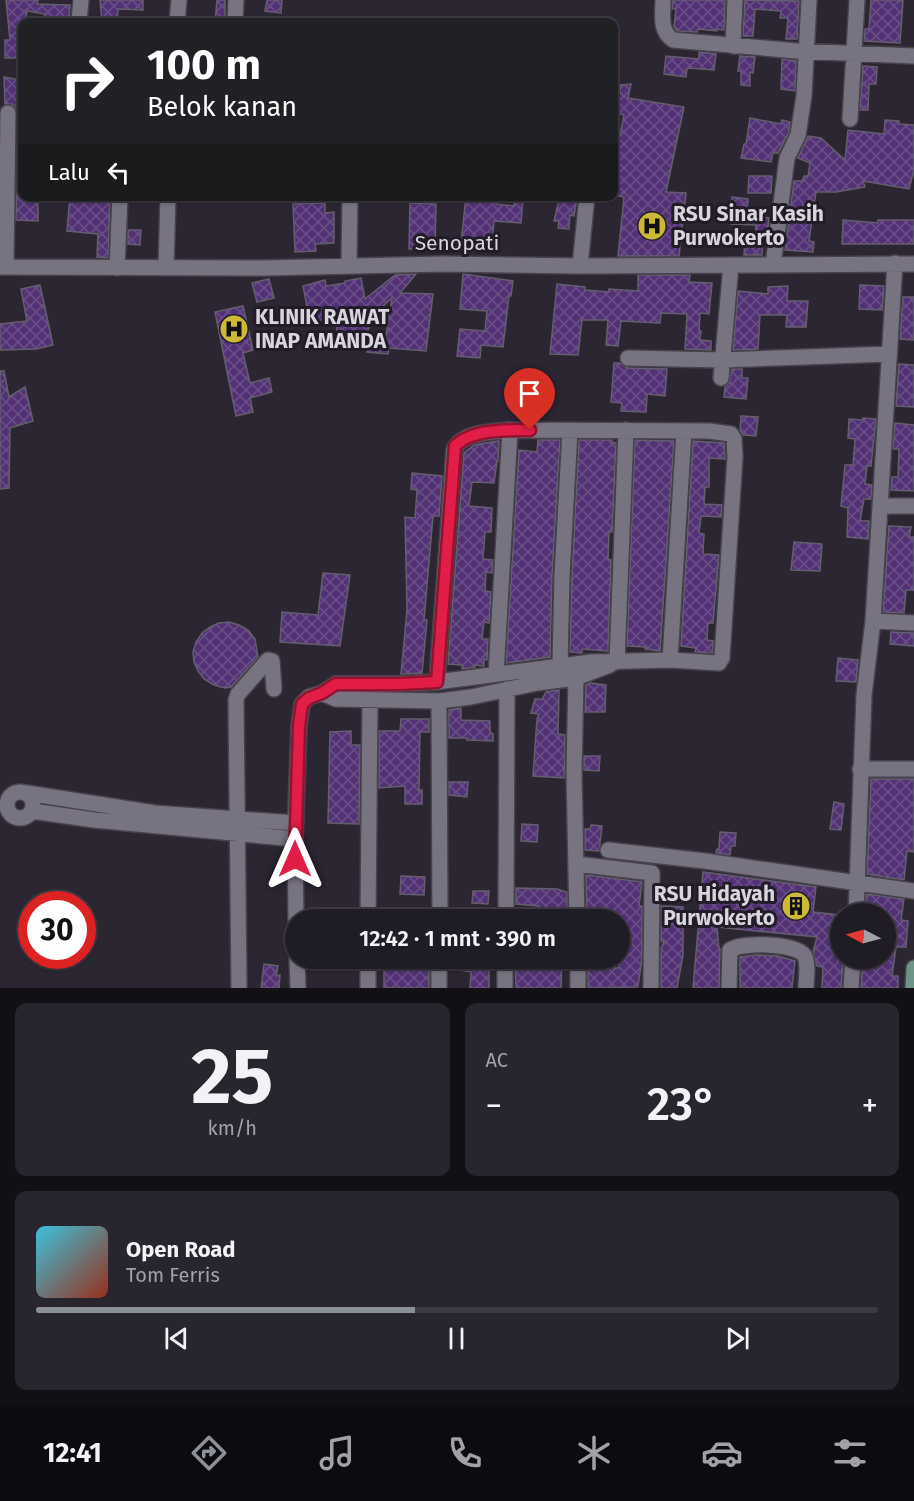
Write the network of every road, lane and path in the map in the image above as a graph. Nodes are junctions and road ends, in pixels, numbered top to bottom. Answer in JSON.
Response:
{"nodes":[{"id":1,"x":81,"y":0,"type":"edge"},
{"id":2,"x":179,"y":0,"type":"edge"},
{"id":3,"x":236,"y":0,"type":"edge"},
{"id":4,"x":663,"y":0,"type":"edge"},
{"id":5,"x":735,"y":0,"type":"edge"},
{"id":6,"x":809,"y":0,"type":"edge"},
{"id":7,"x":856,"y":0,"type":"edge"},
{"id":8,"x":79,"y":18,"type":"edge"},
{"id":9,"x":177,"y":18,"type":"edge"},
{"id":10,"x":235,"y":18,"type":"edge"},
{"id":11,"x":733,"y":46,"type":"junction"},
{"id":12,"x":807,"y":51,"type":"junction"},
{"id":13,"x":854,"y":54,"type":"junction"},
{"id":14,"x":914,"y":56,"type":"edge"},
{"id":15,"x":10,"y":113,"type":"edge"},
{"id":16,"x":850,"y":119,"type":"dead end"},
{"id":17,"x":120,"y":201,"type":"edge"},
{"id":18,"x":168,"y":201,"type":"edge"},
{"id":19,"x":350,"y":201,"type":"edge"},
{"id":20,"x":586,"y":201,"type":"edge"},
{"id":21,"x":895,"y":263,"type":"junction"},
{"id":22,"x":348,"y":264,"type":"junction"},
{"id":23,"x":914,"y":264,"type":"edge"},
{"id":24,"x":731,"y":265,"type":"junction"},
{"id":25,"x":774,"y":265,"type":"junction"},
{"id":26,"x":580,"y":266,"type":"junction"},
{"id":27,"x":3,"y":267,"type":"edge"},
{"id":28,"x":117,"y":268,"type":"junction"},
{"id":29,"x":166,"y":268,"type":"junction"},
{"id":30,"x":889,"y":354,"type":"junction"},
{"id":31,"x":628,"y":358,"type":"dead end"},
{"id":32,"x":722,"y":360,"type":"junction"},
{"id":33,"x":721,"y":378,"type":"dead end"},
{"id":34,"x":510,"y":430,"type":"junction"},
{"id":35,"x":626,"y":430,"type":"junction"},
{"id":36,"x":570,"y":431,"type":"junction"},
{"id":37,"x":684,"y":431,"type":"junction"},
{"id":38,"x":881,"y":506,"type":"junction"},
{"id":39,"x":914,"y":506,"type":"edge"},
{"id":40,"x":873,"y":621,"type":"junction"},
{"id":41,"x":914,"y":623,"type":"edge"},
{"id":42,"x":670,"y":660,"type":"junction"},
{"id":43,"x":617,"y":662,"type":"junction"},
{"id":44,"x":560,"y":665,"type":"junction"},
{"id":45,"x":536,"y":668,"type":"junction"},
{"id":46,"x":496,"y":674,"type":"junction"},
{"id":47,"x":469,"y":677,"type":"junction"},
{"id":48,"x":576,"y":678,"type":"junction"},
{"id":49,"x":437,"y":682,"type":"junction"},
{"id":50,"x":537,"y":683,"type":"junction"},
{"id":51,"x":399,"y":684,"type":"junction"},
{"id":52,"x":274,"y":689,"type":"dead end"},
{"id":53,"x":507,"y":689,"type":"junction"},
{"id":54,"x":322,"y":693,"type":"junction"},
{"id":55,"x":471,"y":698,"type":"junction"},
{"id":56,"x":370,"y":700,"type":"junction"},
{"id":57,"x":439,"y":700,"type":"junction"},
{"id":58,"x":398,"y":701,"type":"junction"},
{"id":59,"x":860,"y":769,"type":"junction"},
{"id":60,"x":914,"y":769,"type":"edge"},
{"id":61,"x":13,"y":795,"type":"edge"},
{"id":62,"x":32,"y":811,"type":"junction"},
{"id":63,"x":5,"y":816,"type":"edge"},
{"id":64,"x":154,"y":819,"type":"junction"},
{"id":65,"x":296,"y":824,"type":"junction"},
{"id":66,"x":236,"y":827,"type":"junction"},
{"id":67,"x":295,"y":839,"type":"junction"},
{"id":68,"x":608,"y":850,"type":"dead end"},
{"id":69,"x":576,"y":864,"type":"junction"},
{"id":70,"x":857,"y":883,"type":"junction"},
{"id":71,"x":914,"y":891,"type":"edge"},
{"id":72,"x":856,"y":903,"type":"edge"},
{"id":73,"x":296,"y":909,"type":"edge"},
{"id":74,"x":368,"y":909,"type":"edge"},
{"id":75,"x":440,"y":909,"type":"edge"},
{"id":76,"x":506,"y":909,"type":"edge"},
{"id":77,"x":577,"y":909,"type":"edge"},
{"id":78,"x":914,"y":968,"type":"edge"},
{"id":79,"x":297,"y":969,"type":"edge"},
{"id":80,"x":368,"y":969,"type":"edge"},
{"id":81,"x":439,"y":969,"type":"edge"},
{"id":82,"x":505,"y":969,"type":"edge"},
{"id":83,"x":578,"y":969,"type":"edge"},
{"id":84,"x":852,"y":969,"type":"edge"},
{"id":85,"x":239,"y":988,"type":"edge"},
{"id":86,"x":298,"y":988,"type":"edge"},
{"id":87,"x":368,"y":988,"type":"edge"},
{"id":88,"x":439,"y":988,"type":"edge"},
{"id":89,"x":505,"y":988,"type":"edge"},
{"id":90,"x":578,"y":988,"type":"edge"},
{"id":91,"x":651,"y":988,"type":"edge"},
{"id":92,"x":729,"y":988,"type":"edge"},
{"id":93,"x":806,"y":988,"type":"edge"},
{"id":94,"x":851,"y":988,"type":"edge"},
{"id":95,"x":912,"y":988,"type":"edge"}],
"edges":[{"from":1,"to":8,"type":"street"},
{"from":2,"to":9,"type":"street"},
{"from":3,"to":10,"type":"street"},
{"from":4,"to":11,"type":"street"},
{"from":5,"to":11,"type":"street"},
{"from":6,"to":12,"type":"street"},
{"from":7,"to":13,"type":"street"},
{"from":11,"to":12,"type":"street"},
{"from":12,"to":13,"type":"street"},
{"from":12,"to":25,"type":"street"},
{"from":13,"to":14,"type":"street"},
{"from":13,"to":16,"type":"street"},
{"from":15,"to":27,"type":"street"},
{"from":17,"to":28,"type":"street"},
{"from":18,"to":29,"type":"street"},
{"from":19,"to":22,"type":"street"},
{"from":20,"to":26,"type":"street"},
{"from":21,"to":23,"type":"street","name":"Senopati"},
{"from":21,"to":25,"type":"street","name":"Senopati"},
{"from":21,"to":30,"type":"street"},
{"from":22,"to":26,"type":"street","name":"Senopati"},
{"from":22,"to":29,"type":"street","name":"Senopati"},
{"from":24,"to":25,"type":"street","name":"Senopati"},
{"from":24,"to":26,"type":"street","name":"Senopati"},
{"from":24,"to":32,"type":"street"},
{"from":27,"to":28,"type":"street","name":"Senopati"},
{"from":28,"to":29,"type":"street","name":"Senopati"},
{"from":30,"to":32,"type":"street"},
{"from":30,"to":38,"type":"street"},
{"from":31,"to":32,"type":"street"},
{"from":32,"to":33,"type":"street"},
{"from":34,"to":36,"type":"street"},
{"from":34,"to":46,"type":"street"},
{"from":34,"to":49,"type":"street"},
{"from":35,"to":36,"type":"street"},
{"from":35,"to":37,"type":"street"},
{"from":35,"to":43,"type":"street"},
{"from":36,"to":44,"type":"street"},
{"from":37,"to":42,"type":"street"},
{"from":37,"to":42,"type":"street"},
{"from":38,"to":39,"type":"street"},
{"from":38,"to":40,"type":"street"},
{"from":40,"to":41,"type":"street"},
{"from":40,"to":59,"type":"street"},
{"from":42,"to":43,"type":"street"},
{"from":43,"to":44,"type":"street"},
{"from":43,"to":48,"type":"street"},
{"from":44,"to":45,"type":"street"},
{"from":45,"to":46,"type":"street"},
{"from":45,"to":50,"type":"street"},
{"from":46,"to":47,"type":"street"},
{"from":47,"to":49,"type":"street"},
{"from":47,"to":55,"type":"street"},
{"from":48,"to":50,"type":"street"},
{"from":48,"to":69,"type":"street"},
{"from":49,"to":51,"type":"street"},
{"from":50,"to":53,"type":"street"},
{"from":51,"to":54,"type":"street"},
{"from":51,"to":58,"type":"street"},
{"from":52,"to":66,"type":"street"},
{"from":53,"to":55,"type":"street"},
{"from":53,"to":76,"type":"street"},
{"from":54,"to":56,"type":"street"},
{"from":54,"to":65,"type":"street"},
{"from":55,"to":57,"type":"street"},
{"from":56,"to":58,"type":"street"},
{"from":56,"to":74,"type":"street"},
{"from":57,"to":58,"type":"street"},
{"from":57,"to":75,"type":"street"},
{"from":59,"to":60,"type":"street"},
{"from":59,"to":70,"type":"street"},
{"from":61,"to":62,"type":"street"},
{"from":61,"to":63,"type":"street"},
{"from":61,"to":64,"type":"street"},
{"from":62,"to":63,"type":"street"},
{"from":62,"to":64,"type":"street"},
{"from":64,"to":66,"type":"street"},
{"from":65,"to":66,"type":"street"},
{"from":65,"to":67,"type":"street"},
{"from":66,"to":67,"type":"street"},
{"from":66,"to":85,"type":"street"},
{"from":67,"to":73,"type":"street"},
{"from":68,"to":70,"type":"street"},
{"from":69,"to":77,"type":"street"},
{"from":69,"to":91,"type":"street"},
{"from":70,"to":71,"type":"street"},
{"from":70,"to":72,"type":"street"},
{"from":78,"to":95,"type":"main road"},
{"from":79,"to":86,"type":"street"},
{"from":80,"to":87,"type":"street"},
{"from":81,"to":88,"type":"street"},
{"from":82,"to":89,"type":"street"},
{"from":83,"to":90,"type":"street"},
{"from":84,"to":94,"type":"street"},
{"from":92,"to":93,"type":"street"}]}
